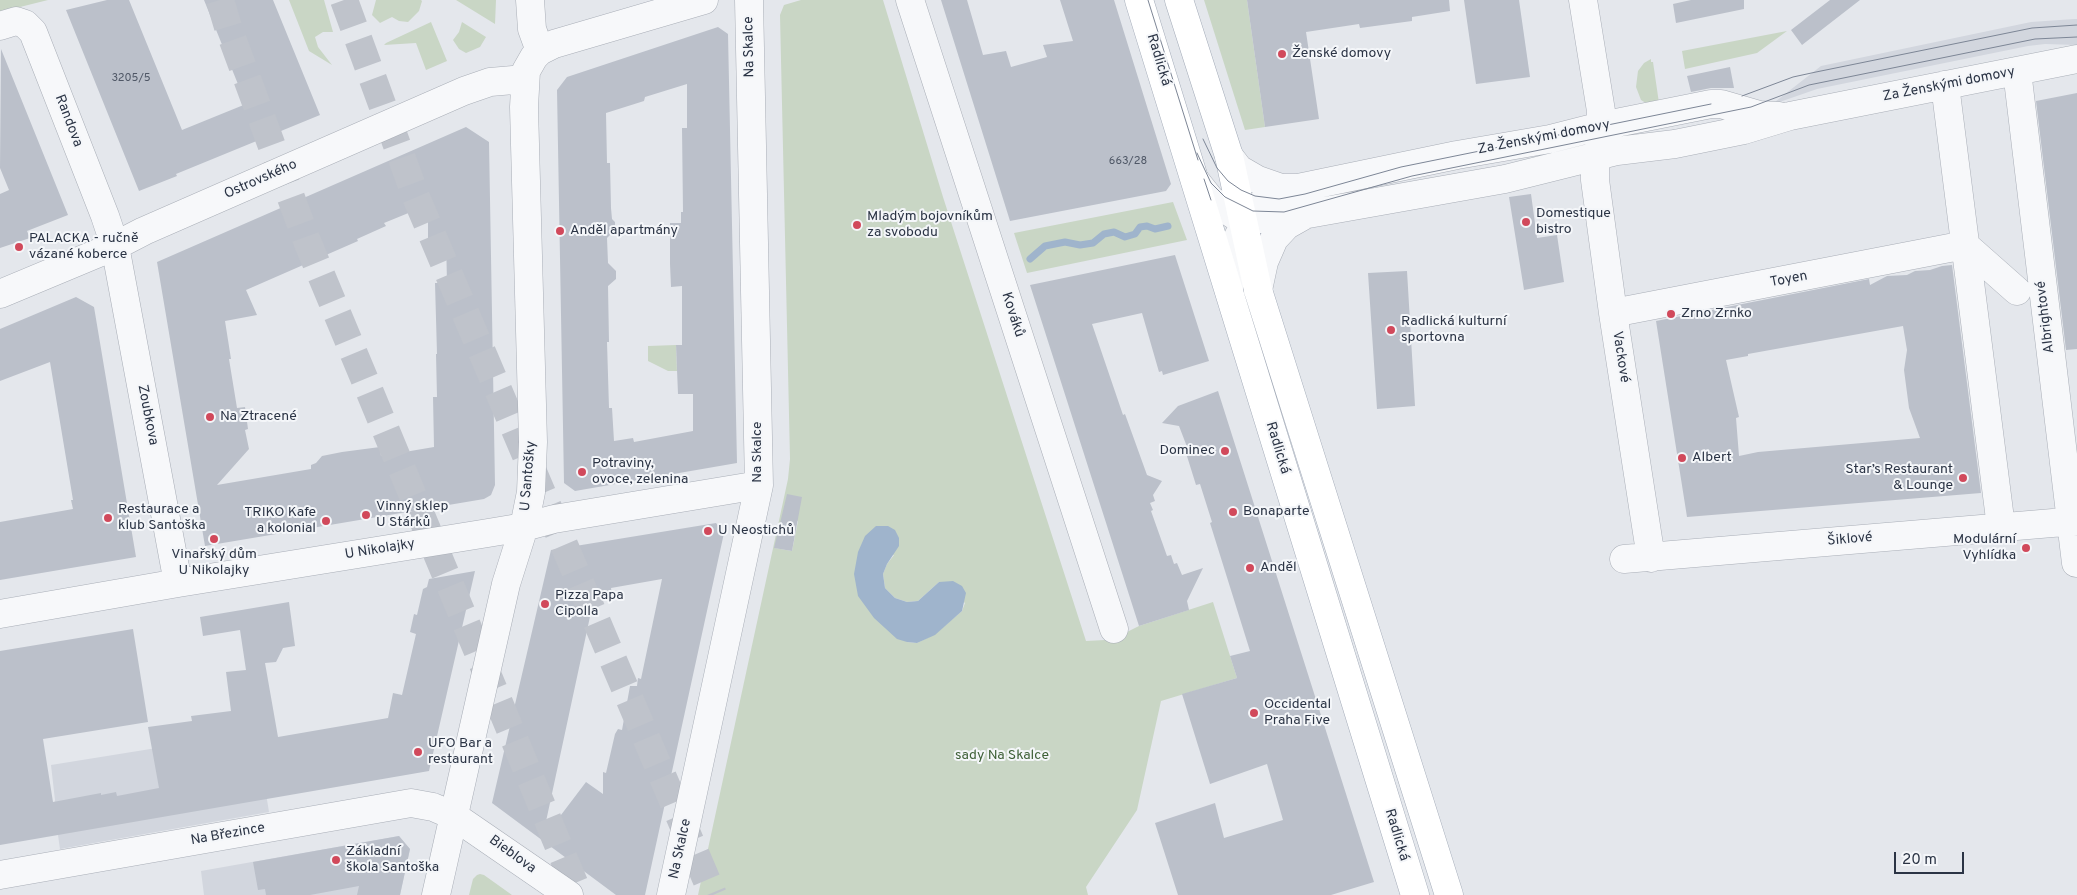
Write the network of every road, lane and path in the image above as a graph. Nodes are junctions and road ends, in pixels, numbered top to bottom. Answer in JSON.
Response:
{"nodes":[{"id":1,"x":530,"y":0,"type":"edge"},
{"id":2,"x":704,"y":0,"type":"edge"},
{"id":3,"x":749,"y":0,"type":"edge"},
{"id":4,"x":910,"y":0,"type":"edge"},
{"id":5,"x":1139,"y":0,"type":"edge"},
{"id":6,"x":1178,"y":0,"type":"edge"},
{"id":7,"x":1583,"y":0,"type":"edge"},
{"id":8,"x":0,"y":26,"type":"edge"},
{"id":9,"x":540,"y":51,"type":"junction"},
{"id":10,"x":2077,"y":59,"type":"edge"},
{"id":11,"x":2017,"y":71,"type":"junction"},
{"id":12,"x":525,"y":79,"type":"junction"},
{"id":13,"x":1945,"y":85,"type":"junction"},
{"id":14,"x":1790,"y":116,"type":"junction"},
{"id":15,"x":1601,"y":126,"type":"junction"},
{"id":16,"x":1598,"y":155,"type":"junction"},
{"id":17,"x":1229,"y":156,"type":"junction"},
{"id":18,"x":1195,"y":180,"type":"junction"},
{"id":19,"x":1298,"y":188,"type":"junction"},
{"id":20,"x":1303,"y":216,"type":"junction"},
{"id":21,"x":1244,"y":220,"type":"junction"},
{"id":22,"x":1965,"y":245,"type":"junction"},
{"id":23,"x":115,"y":246,"type":"junction"},
{"id":24,"x":1258,"y":290,"type":"junction"},
{"id":25,"x":2018,"y":291,"type":"dead end"},
{"id":26,"x":1229,"y":293,"type":"junction"},
{"id":27,"x":0,"y":294,"type":"edge"},
{"id":28,"x":1613,"y":314,"type":"junction"},
{"id":29,"x":759,"y":485,"type":"junction"},
{"id":30,"x":2074,"y":521,"type":"edge"},
{"id":31,"x":524,"y":527,"type":"junction"},
{"id":32,"x":2001,"y":527,"type":"junction"},
{"id":33,"x":1651,"y":558,"type":"junction"},
{"id":34,"x":1624,"y":559,"type":"dead end"},
{"id":35,"x":2076,"y":563,"type":"dead end"},
{"id":36,"x":178,"y":583,"type":"junction"},
{"id":37,"x":0,"y":614,"type":"edge"},
{"id":38,"x":1114,"y":629,"type":"dead end"},
{"id":39,"x":454,"y":816,"type":"junction"},
{"id":40,"x":0,"y":876,"type":"edge"},
{"id":41,"x":436,"y":895,"type":"edge"},
{"id":42,"x":569,"y":895,"type":"edge"},
{"id":43,"x":670,"y":895,"type":"edge"},
{"id":44,"x":1415,"y":895,"type":"edge"},
{"id":45,"x":1449,"y":895,"type":"edge"}],
"edges":[{"from":1,"to":9,"type":"street"},
{"from":2,"to":9,"type":"street"},
{"from":3,"to":29,"type":"street","name":"Na Skalce"},
{"from":4,"to":38,"type":"street","name":"Kováků"},
{"from":5,"to":18,"type":"main road","name":"Radlická"},
{"from":6,"to":17,"type":"main road"},
{"from":7,"to":15,"type":"street","name":"Vackové"},
{"from":8,"to":23,"type":"street","name":"Randova"},
{"from":9,"to":12,"type":"street","name":"U Santošky"},
{"from":10,"to":11,"type":"street","name":"Za Ženskými domovy"},
{"from":11,"to":13,"type":"street","name":"Za Ženskými domovy"},
{"from":11,"to":30,"type":"street","name":"Albrightové"},
{"from":12,"to":23,"type":"street","name":"Ostrovského"},
{"from":12,"to":31,"type":"street","name":"U Santošky"},
{"from":13,"to":14,"type":"street","name":"Za Ženskými domovy"},
{"from":13,"to":22,"type":"street"},
{"from":14,"to":15,"type":"street","name":"Za Ženskými domovy"},
{"from":14,"to":16,"type":"street","name":"Za Ženskými domovy"},
{"from":15,"to":16,"type":"street","name":"Vackové"},
{"from":15,"to":19,"type":"street","name":"Za Ženskými domovy"},
{"from":16,"to":20,"type":"street","name":"Za Ženskými domovy"},
{"from":16,"to":28,"type":"street","name":"Vackové"},
{"from":17,"to":19,"type":"street"},
{"from":17,"to":21,"type":"main road"},
{"from":18,"to":21,"type":"street"},
{"from":18,"to":26,"type":"main road","name":"Radlická"},
{"from":19,"to":21,"type":"street"},
{"from":20,"to":21,"type":"street","name":"Za Ženskými domovy"},
{"from":20,"to":24,"type":"street"},
{"from":21,"to":24,"type":"main road"},
{"from":21,"to":26,"type":"street"},
{"from":22,"to":25,"type":"street"},
{"from":22,"to":28,"type":"street","name":"Toyen"},
{"from":22,"to":32,"type":"street"},
{"from":23,"to":27,"type":"street","name":"Ostrovského"},
{"from":23,"to":36,"type":"street","name":"Zoubkova"},
{"from":24,"to":45,"type":"main road"},
{"from":26,"to":44,"type":"main road","name":"Radlická"},
{"from":28,"to":33,"type":"street","name":"Vackové"},
{"from":29,"to":31,"type":"street","name":"U Nikolajky"},
{"from":29,"to":43,"type":"street","name":"Na Skalce"},
{"from":30,"to":32,"type":"street","name":"Šiklové"},
{"from":30,"to":35,"type":"street","name":"Albrightové"},
{"from":31,"to":36,"type":"street","name":"U Nikolajky"},
{"from":31,"to":39,"type":"street","name":"U Santošky"},
{"from":32,"to":33,"type":"street","name":"Šiklové"},
{"from":33,"to":34,"type":"street","name":"Šiklové"},
{"from":36,"to":37,"type":"street","name":"U Nikolajky"},
{"from":39,"to":40,"type":"street","name":"Na Březince"},
{"from":39,"to":41,"type":"street","name":"U Santošky"},
{"from":39,"to":42,"type":"street","name":"Bieblova"}]}
